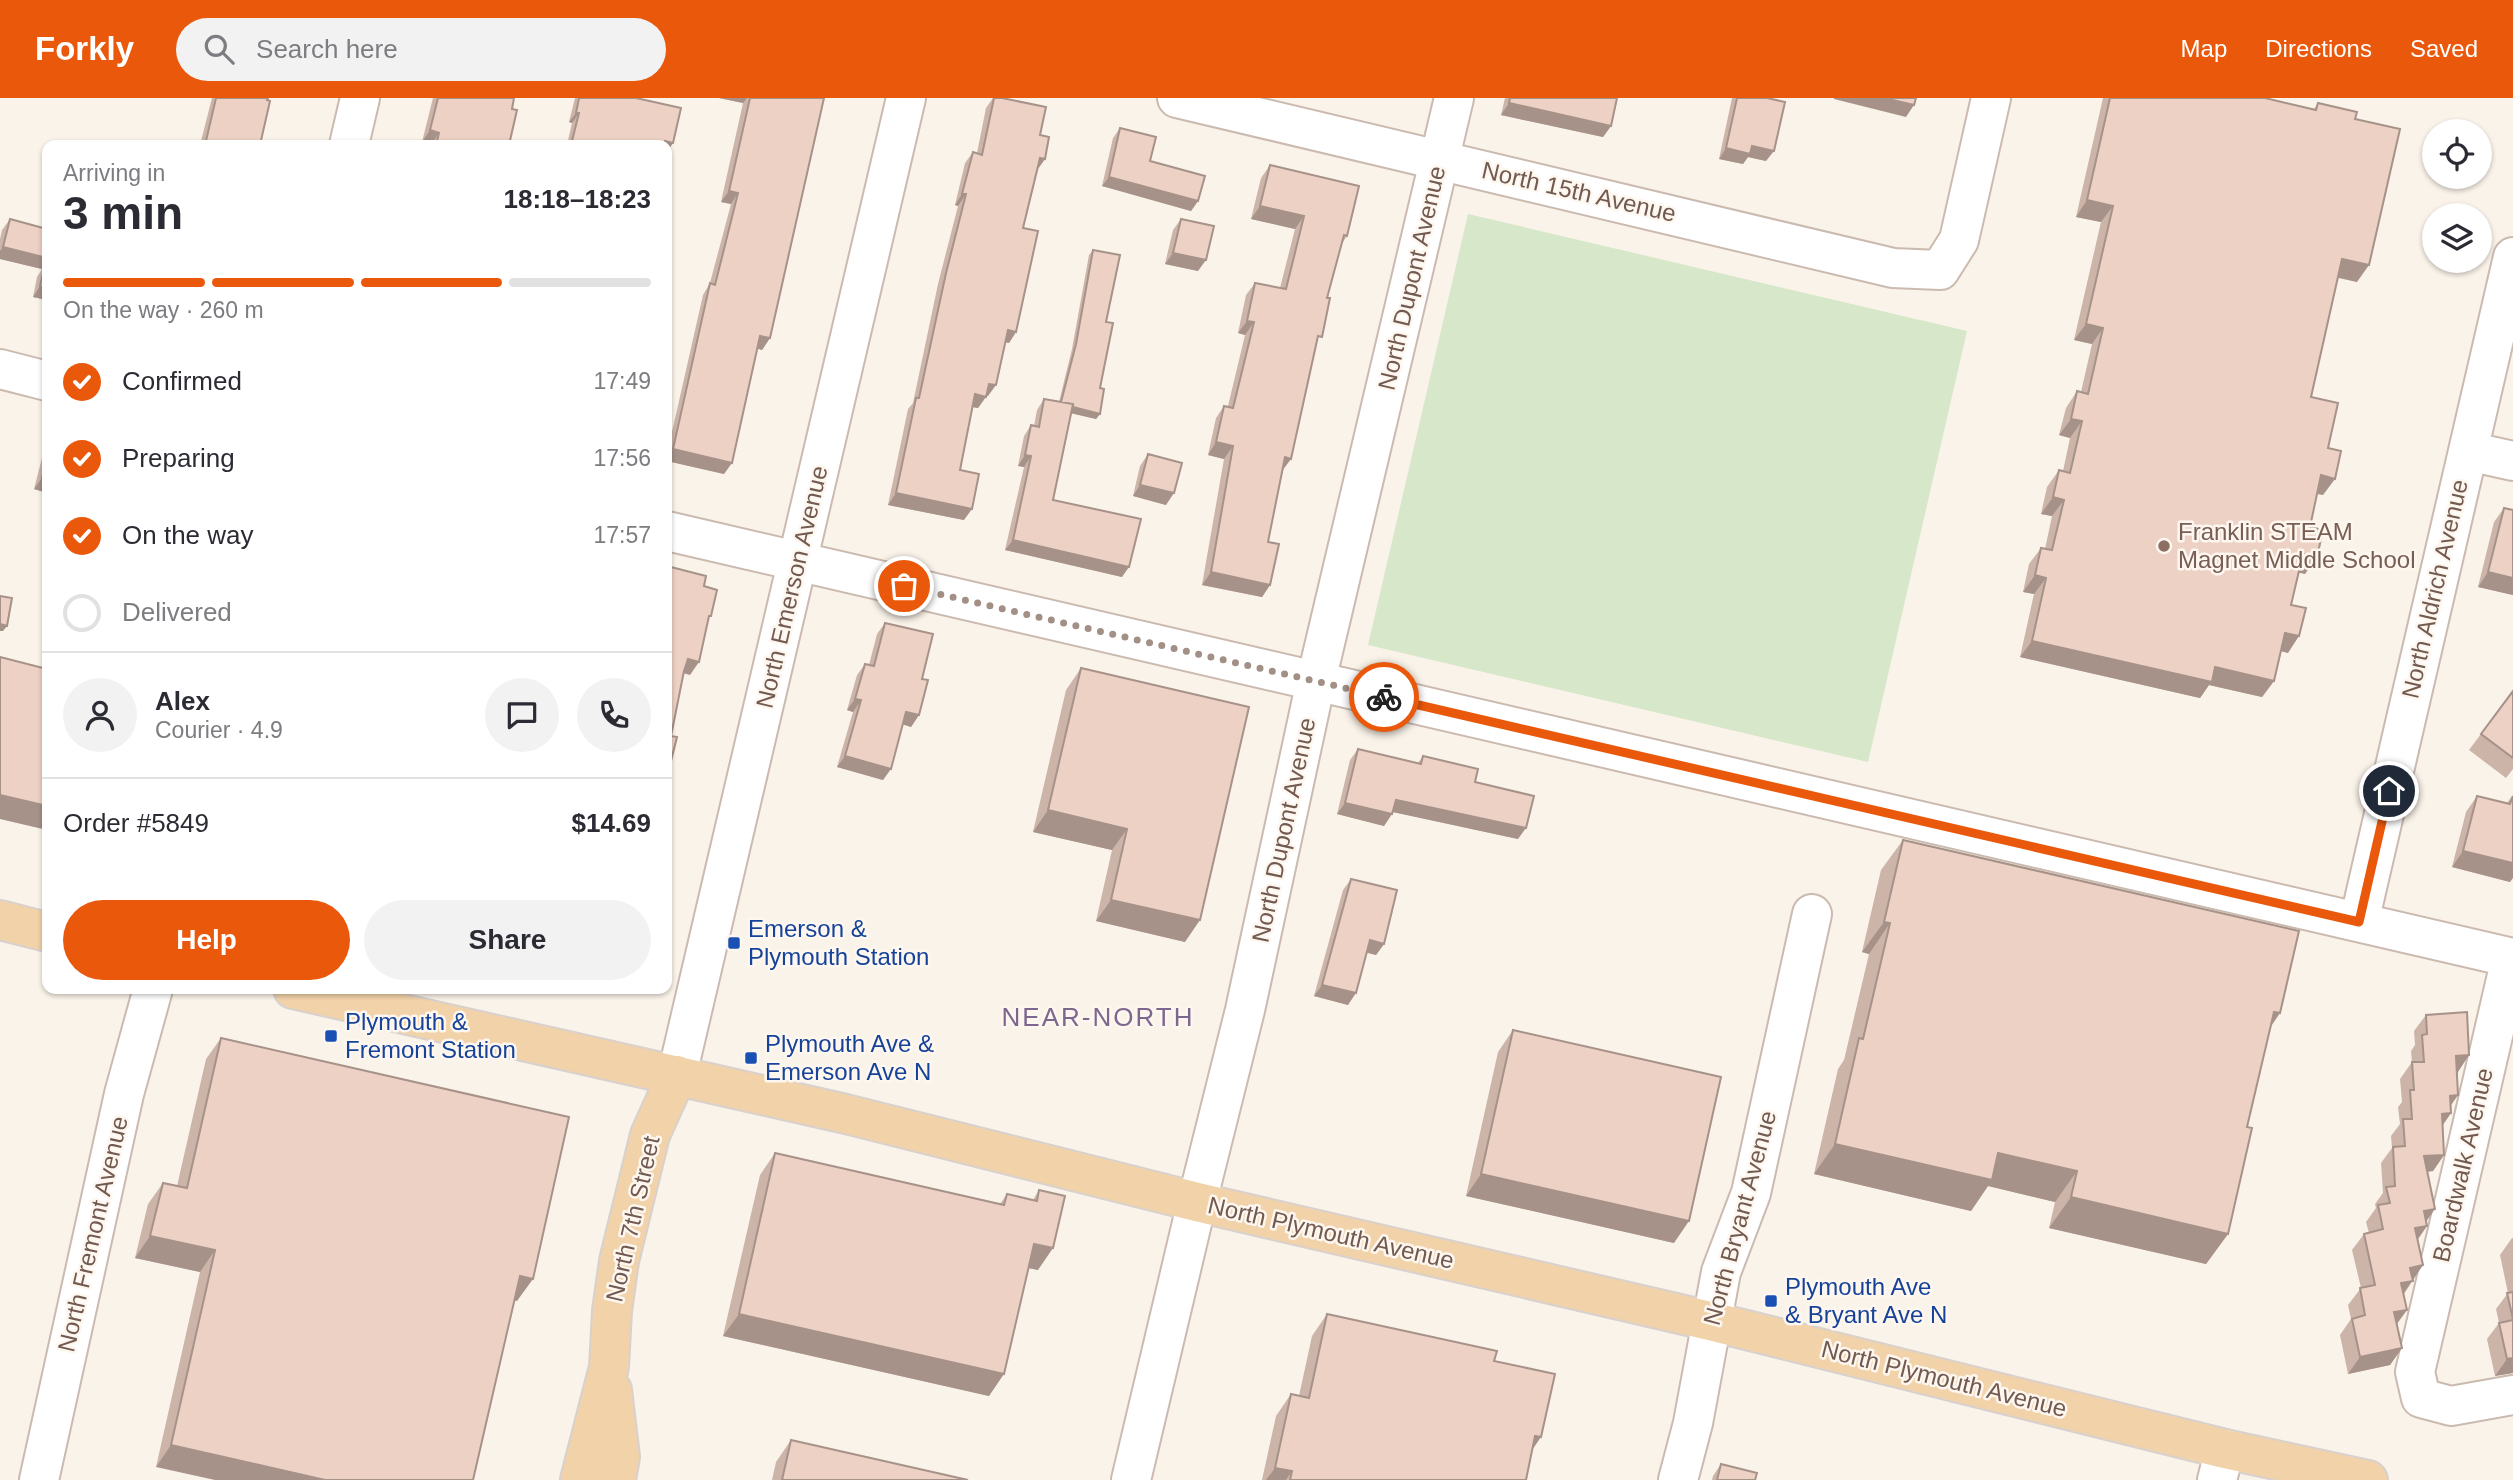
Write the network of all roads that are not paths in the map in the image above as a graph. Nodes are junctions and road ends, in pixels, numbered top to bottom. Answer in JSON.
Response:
{"nodes":[{"id":1,"x":360,"y":98,"type":"edge"},
{"id":2,"x":906,"y":98,"type":"edge"},
{"id":3,"x":1177,"y":98,"type":"edge"},
{"id":4,"x":1454,"y":98,"type":"edge"},
{"id":5,"x":1991,"y":98,"type":"edge"},
{"id":6,"x":350,"y":140,"type":"edge"},
{"id":7,"x":1441,"y":159,"type":"junction"},
{"id":8,"x":2513,"y":257,"type":"edge"},
{"id":9,"x":0,"y":369,"type":"edge"},
{"id":10,"x":42,"y":380,"type":"edge"},
{"id":11,"x":2468,"y":451,"type":"junction"},
{"id":12,"x":2513,"y":461,"type":"edge"},
{"id":13,"x":672,"y":532,"type":"edge"},
{"id":14,"x":798,"y":561,"type":"junction"},
{"id":15,"x":1316,"y":681,"type":"junction"},
{"id":16,"x":1812,"y":914,"type":"dead end"},
{"id":17,"x":0,"y":920,"type":"edge"},
{"id":18,"x":2359,"y":922,"type":"junction"},
{"id":19,"x":42,"y":931,"type":"edge"},
{"id":20,"x":2512,"y":958,"type":"edge"},
{"id":21,"x":152,"y":994,"type":"edge"},
{"id":22,"x":315,"y":994,"type":"edge"},
{"id":23,"x":677,"y":1075,"type":"junction"},
{"id":24,"x":1197,"y":1202,"type":"junction"},
{"id":25,"x":1710,"y":1321,"type":"junction"},
{"id":26,"x":609,"y":1367,"type":"junction"},
{"id":27,"x":2513,"y":1395,"type":"edge"},
{"id":28,"x":2221,"y":1464,"type":"edge"},
{"id":29,"x":38,"y":1480,"type":"edge"},
{"id":30,"x":580,"y":1480,"type":"edge"},
{"id":31,"x":617,"y":1480,"type":"edge"},
{"id":32,"x":1131,"y":1480,"type":"edge"},
{"id":33,"x":1678,"y":1480,"type":"edge"},
{"id":34,"x":2368,"y":1480,"type":"edge"}],
"edges":[{"from":1,"to":6,"type":"street"},
{"from":2,"to":14,"type":"street","name":"North Emerson Avenue"},
{"from":3,"to":7,"type":"street","name":"North 15th Avenue"},
{"from":4,"to":7,"type":"street","name":"North Dupont Avenue"},
{"from":5,"to":7,"type":"street","name":"North 15th Avenue"},
{"from":7,"to":15,"type":"street","name":"North Dupont Avenue"},
{"from":8,"to":11,"type":"street","name":"North Aldrich Avenue"},
{"from":9,"to":10,"type":"street"},
{"from":11,"to":12,"type":"street"},
{"from":11,"to":18,"type":"street","name":"North Aldrich Avenue"},
{"from":13,"to":14,"type":"street"},
{"from":14,"to":15,"type":"street"},
{"from":14,"to":23,"type":"street","name":"North Emerson Avenue"},
{"from":15,"to":18,"type":"street"},
{"from":15,"to":24,"type":"street","name":"North Dupont Avenue"},
{"from":16,"to":25,"type":"street","name":"North Bryant Avenue"},
{"from":17,"to":19,"type":"main road"},
{"from":18,"to":20,"type":"street"},
{"from":20,"to":27,"type":"street","name":"Boardwalk Avenue"},
{"from":21,"to":29,"type":"street","name":"North Fremont Avenue"},
{"from":22,"to":23,"type":"main road","name":"North Plymouth Avenue"},
{"from":23,"to":24,"type":"main road","name":"North Plymouth Avenue"},
{"from":23,"to":26,"type":"main road","name":"North 7th Street"},
{"from":24,"to":25,"type":"main road","name":"North Plymouth Avenue"},
{"from":24,"to":32,"type":"street","name":"North Dupont Avenue"},
{"from":25,"to":28,"type":"main road","name":"North Plymouth Avenue"},
{"from":25,"to":33,"type":"street","name":"North Bryant Avenue"},
{"from":26,"to":30,"type":"main road","name":"North 7th Street"},
{"from":26,"to":31,"type":"main road","name":"North 7th Street"},
{"from":28,"to":34,"type":"main road","name":"North Plymouth Avenue"}]}
